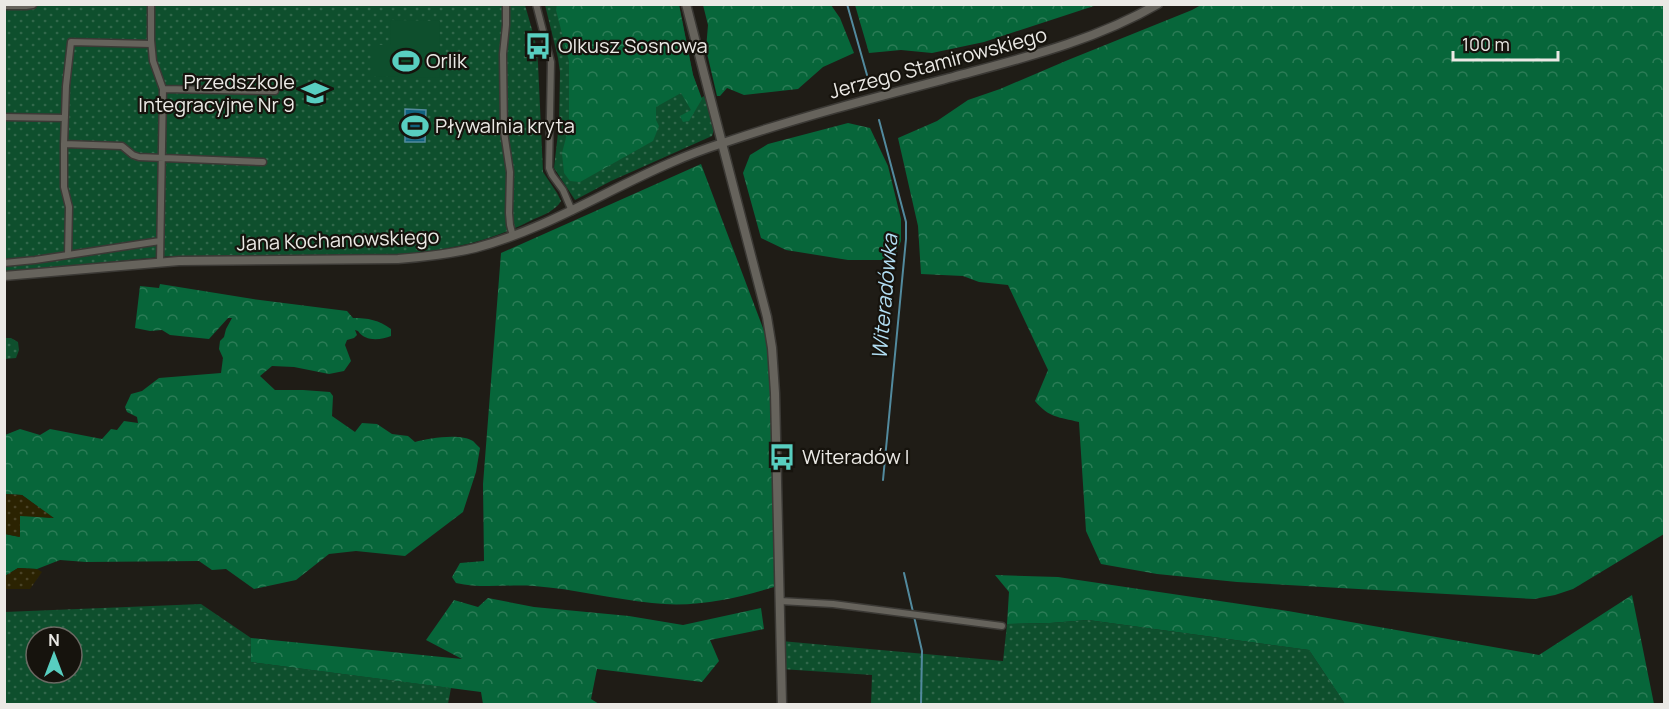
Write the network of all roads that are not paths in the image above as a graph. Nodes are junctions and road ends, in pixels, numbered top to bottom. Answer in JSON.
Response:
{"nodes":[{"id":1,"x":33,"y":4,"type":"edge"},
{"id":2,"x":536,"y":4,"type":"edge"},
{"id":3,"x":686,"y":4,"type":"edge"},
{"id":4,"x":1158,"y":4,"type":"edge"},
{"id":5,"x":151,"y":5,"type":"edge"},
{"id":6,"x":4,"y":6,"type":"edge"},
{"id":7,"x":506,"y":6,"type":"dead end"},
{"id":8,"x":151,"y":44,"type":"junction"},
{"id":9,"x":163,"y":89,"type":"junction"},
{"id":10,"x":275,"y":91,"type":"dead end"},
{"id":11,"x":4,"y":117,"type":"edge"},
{"id":12,"x":64,"y":118,"type":"junction"},
{"id":13,"x":722,"y":143,"type":"junction"},
{"id":14,"x":64,"y":144,"type":"junction"},
{"id":15,"x":162,"y":157,"type":"junction"},
{"id":16,"x":263,"y":162,"type":"dead end"},
{"id":17,"x":572,"y":211,"type":"junction"},
{"id":18,"x":513,"y":236,"type":"junction"},
{"id":19,"x":160,"y":241,"type":"junction"},
{"id":20,"x":68,"y":255,"type":"junction"},
{"id":21,"x":160,"y":262,"type":"junction"},
{"id":22,"x":4,"y":263,"type":"edge"},
{"id":23,"x":4,"y":276,"type":"edge"},
{"id":24,"x":780,"y":601,"type":"junction"},
{"id":25,"x":1002,"y":626,"type":"dead end"},
{"id":26,"x":782,"y":705,"type":"edge"}],
"edges":[{"from":1,"to":6,"type":"street"},
{"from":2,"to":17,"type":"street"},
{"from":3,"to":13,"type":"main road"},
{"from":4,"to":13,"type":"main road","name":"Jerzego Stamirowskiego"},
{"from":5,"to":8,"type":"street"},
{"from":7,"to":18,"type":"street"},
{"from":8,"to":9,"type":"street"},
{"from":8,"to":12,"type":"street"},
{"from":9,"to":10,"type":"street"},
{"from":9,"to":15,"type":"street"},
{"from":11,"to":12,"type":"street"},
{"from":12,"to":14,"type":"street"},
{"from":13,"to":17,"type":"main road","name":"Jana Kochanowskiego"},
{"from":13,"to":24,"type":"main road"},
{"from":14,"to":15,"type":"street"},
{"from":14,"to":20,"type":"street"},
{"from":15,"to":16,"type":"street"},
{"from":15,"to":19,"type":"street"},
{"from":17,"to":18,"type":"main road","name":"Jana Kochanowskiego"},
{"from":18,"to":21,"type":"main road","name":"Jana Kochanowskiego"},
{"from":19,"to":20,"type":"street"},
{"from":19,"to":21,"type":"street"},
{"from":20,"to":22,"type":"street"},
{"from":21,"to":23,"type":"main road","name":"Jana Kochanowskiego"},
{"from":24,"to":25,"type":"street"},
{"from":24,"to":26,"type":"main road"}]}
